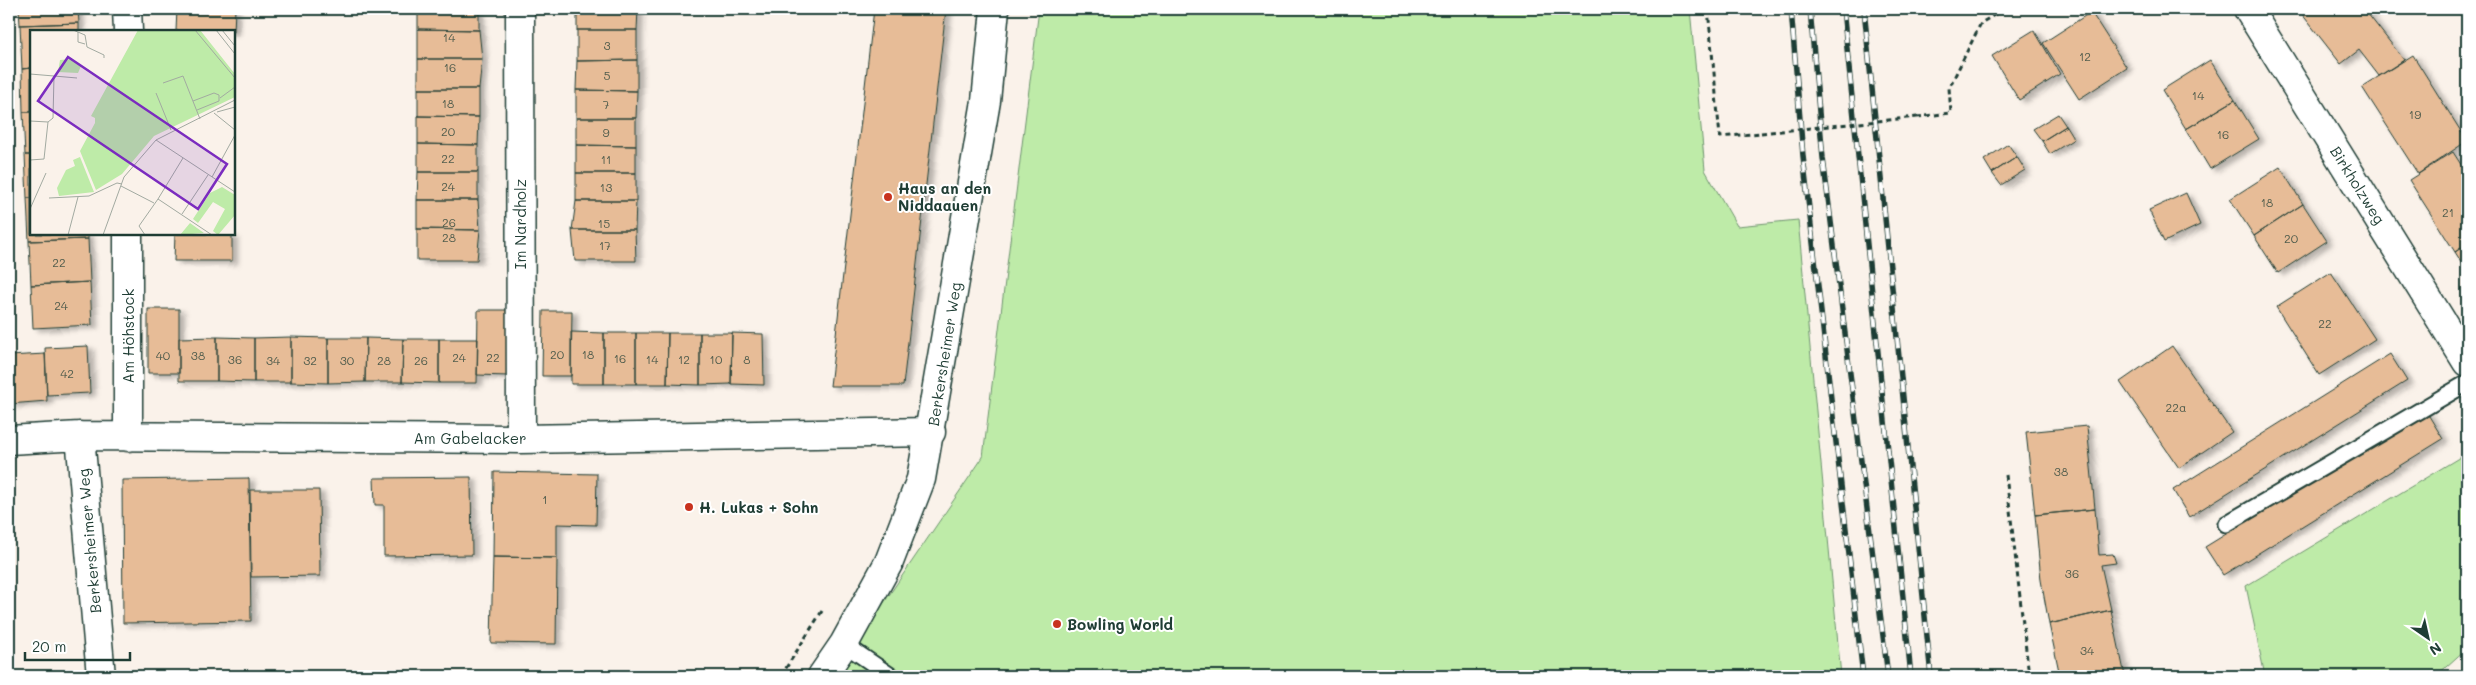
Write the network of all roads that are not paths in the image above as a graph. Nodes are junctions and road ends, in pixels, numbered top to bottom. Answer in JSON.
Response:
{"nodes":[{"id":1,"x":128,"y":9,"type":"edge"},
{"id":2,"x":520,"y":9,"type":"edge"},
{"id":3,"x":995,"y":9,"type":"edge"},
{"id":4,"x":2248,"y":9,"type":"edge"},
{"id":5,"x":128,"y":30,"type":"edge"},
{"id":6,"x":128,"y":235,"type":"edge"},
{"id":7,"x":2467,"y":362,"type":"edge"},
{"id":8,"x":2467,"y":383,"type":"edge"},
{"id":9,"x":931,"y":432,"type":"junction"},
{"id":10,"x":80,"y":436,"type":"junction"},
{"id":11,"x":128,"y":437,"type":"junction"},
{"id":12,"x":521,"y":439,"type":"junction"},
{"id":13,"x":9,"y":440,"type":"edge"},
{"id":14,"x":2226,"y":524,"type":"dead end"},
{"id":15,"x":844,"y":644,"type":"junction"},
{"id":16,"x":101,"y":676,"type":"edge"},
{"id":17,"x":822,"y":676,"type":"edge"},
{"id":18,"x":891,"y":676,"type":"edge"}],
"edges":[{"from":1,"to":5,"type":"street"},
{"from":2,"to":12,"type":"street","name":"Im Nardholz"},
{"from":3,"to":9,"type":"street","name":"Berkersheimer Weg"},
{"from":4,"to":7,"type":"street","name":"Birkholzweg"},
{"from":6,"to":11,"type":"street","name":"Am Höhstock"},
{"from":8,"to":14,"type":"lane"},
{"from":9,"to":12,"type":"street","name":"Am Gabelacker"},
{"from":9,"to":15,"type":"street","name":"Berkersheimer Weg"},
{"from":10,"to":11,"type":"street","name":"Am Gabelacker"},
{"from":10,"to":13,"type":"street","name":"Am Gabelacker"},
{"from":10,"to":16,"type":"street","name":"Berkersheimer Weg"},
{"from":11,"to":12,"type":"street","name":"Am Gabelacker"},
{"from":15,"to":17,"type":"street","name":"Berkersheimer Weg"},
{"from":15,"to":18,"type":"lane"}]}
